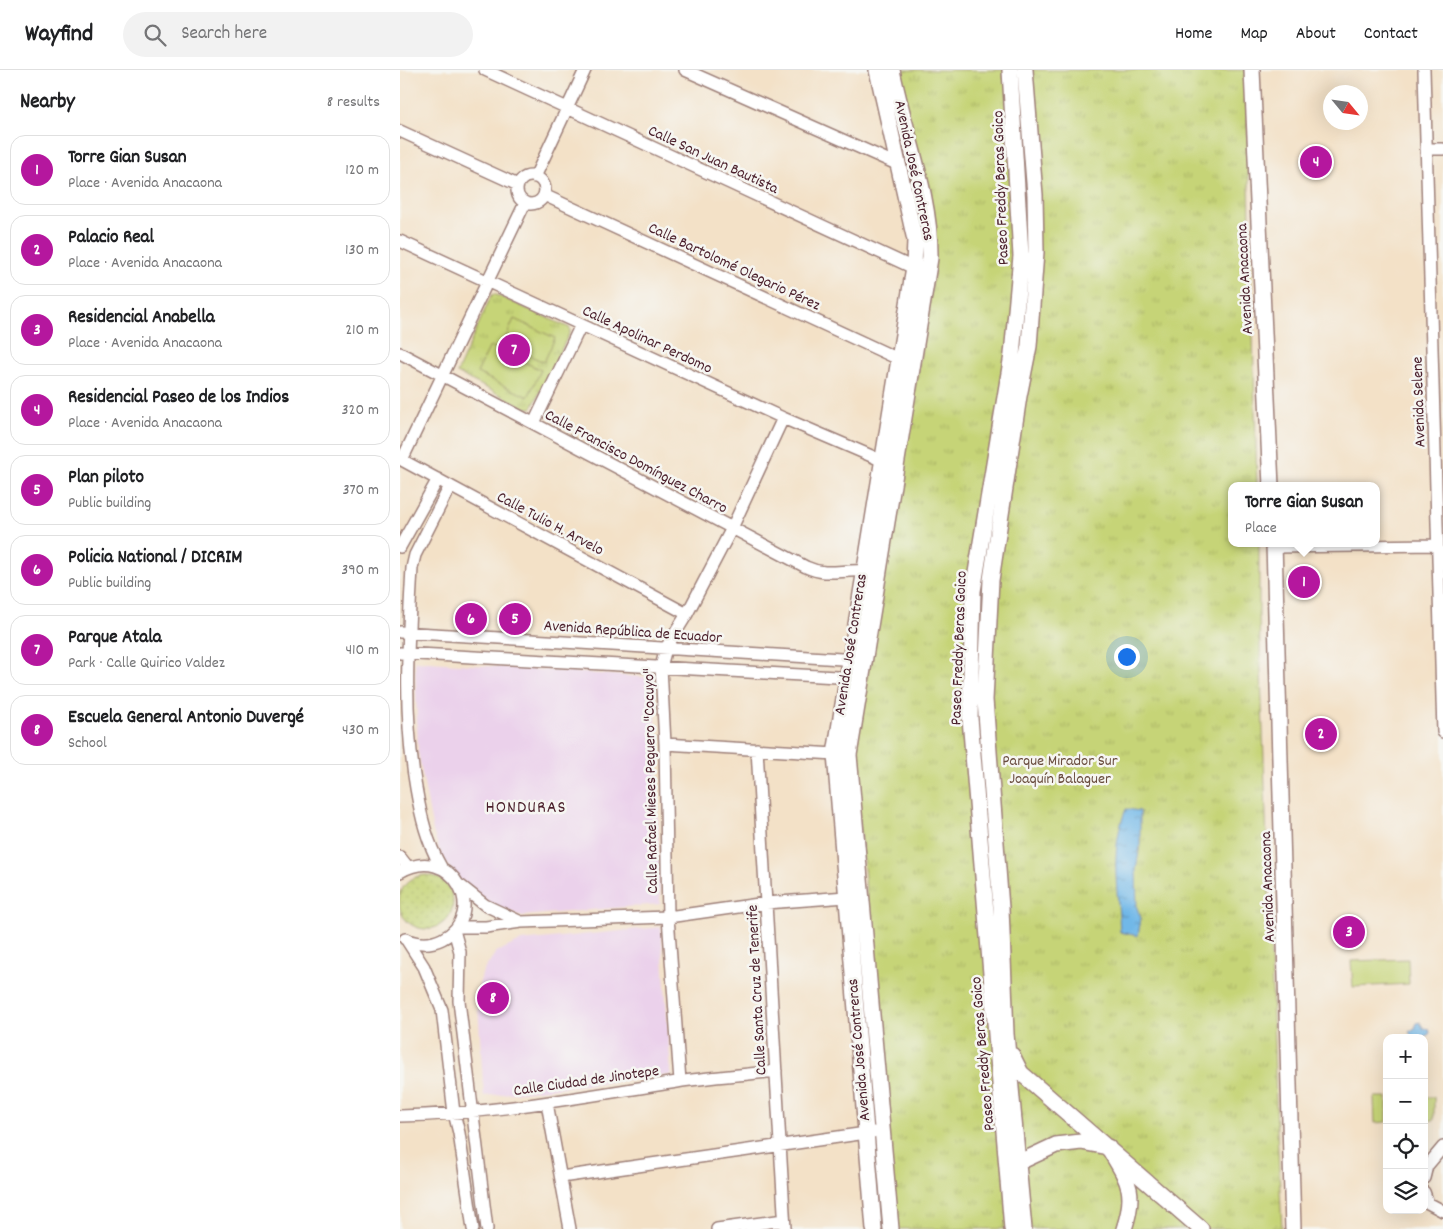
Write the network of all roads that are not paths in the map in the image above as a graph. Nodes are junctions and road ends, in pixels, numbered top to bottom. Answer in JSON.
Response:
{"nodes":[{"id":1,"x":485,"y":70,"type":"edge"},
{"id":2,"x":584,"y":70,"type":"edge"},
{"id":3,"x":685,"y":70,"type":"edge"},
{"id":4,"x":877,"y":70,"type":"edge"},
{"id":5,"x":892,"y":70,"type":"edge"},
{"id":6,"x":1010,"y":70,"type":"edge"},
{"id":7,"x":1025,"y":70,"type":"edge"},
{"id":8,"x":1252,"y":70,"type":"edge"},
{"id":9,"x":1424,"y":70,"type":"edge"},
{"id":10,"x":568,"y":108,"type":"junction"},
{"id":11,"x":400,"y":131,"type":"edge"},
{"id":12,"x":1426,"y":149,"type":"junction"},
{"id":13,"x":1443,"y":149,"type":"edge"},
{"id":14,"x":899,"y":165,"type":"junction"},
{"id":15,"x":535,"y":177,"type":"junction"},
{"id":16,"x":518,"y":185,"type":"junction"},
{"id":17,"x":544,"y":195,"type":"junction"},
{"id":18,"x":525,"y":203,"type":"junction"},
{"id":19,"x":400,"y":242,"type":"edge"},
{"id":20,"x":914,"y":267,"type":"junction"},
{"id":21,"x":928,"y":276,"type":"junction"},
{"id":22,"x":488,"y":283,"type":"junction"},
{"id":23,"x":1431,"y":306,"type":"junction"},
{"id":24,"x":1443,"y":306,"type":"edge"},
{"id":25,"x":581,"y":325,"type":"junction"},
{"id":26,"x":400,"y":353,"type":"edge"},
{"id":27,"x":906,"y":362,"type":"junction"},
{"id":28,"x":442,"y":375,"type":"junction"},
{"id":29,"x":783,"y":418,"type":"junction"},
{"id":30,"x":534,"y":423,"type":"junction"},
{"id":31,"x":401,"y":460,"type":"edge"},
{"id":32,"x":883,"y":461,"type":"junction"},
{"id":33,"x":1439,"y":466,"type":"edge"},
{"id":34,"x":438,"y":479,"type":"junction"},
{"id":35,"x":1271,"y":482,"type":"edge"},
{"id":36,"x":450,"y":486,"type":"junction"},
{"id":37,"x":732,"y":528,"type":"junction"},
{"id":38,"x":1380,"y":545,"type":"edge"},
{"id":39,"x":1437,"y":545,"type":"junction"},
{"id":40,"x":400,"y":547,"type":"edge"},
{"id":41,"x":1274,"y":547,"type":"edge"},
{"id":42,"x":865,"y":572,"type":"junction"},
{"id":43,"x":688,"y":614,"type":"junction"},
{"id":44,"x":1441,"y":624,"type":"edge"},
{"id":45,"x":404,"y":632,"type":"edge"},
{"id":46,"x":666,"y":648,"type":"junction"},
{"id":47,"x":403,"y":653,"type":"edge"},
{"id":48,"x":857,"y":660,"type":"junction"},
{"id":49,"x":661,"y":667,"type":"junction"},
{"id":50,"x":854,"y":678,"type":"junction"},
{"id":51,"x":1443,"y":732,"type":"edge"},
{"id":52,"x":665,"y":744,"type":"junction"},
{"id":53,"x":757,"y":749,"type":"junction"},
{"id":54,"x":835,"y":754,"type":"junction"},
{"id":55,"x":400,"y":857,"type":"edge"},
{"id":56,"x":441,"y":868,"type":"junction"},
{"id":57,"x":404,"y":869,"type":"edge"},
{"id":58,"x":458,"y":882,"type":"junction"},
{"id":59,"x":846,"y":897,"type":"junction"},
{"id":60,"x":766,"y":903,"type":"junction"},
{"id":61,"x":668,"y":917,"type":"junction"},
{"id":62,"x":521,"y":922,"type":"junction"},
{"id":63,"x":455,"y":929,"type":"junction"},
{"id":64,"x":402,"y":939,"type":"edge"},
{"id":65,"x":1008,"y":1047,"type":"junction"},
{"id":66,"x":776,"y":1071,"type":"junction"},
{"id":67,"x":680,"y":1082,"type":"junction"},
{"id":68,"x":547,"y":1103,"type":"junction"},
{"id":69,"x":471,"y":1111,"type":"junction"},
{"id":70,"x":454,"y":1113,"type":"junction"},
{"id":71,"x":400,"y":1116,"type":"edge"},
{"id":72,"x":882,"y":1131,"type":"junction"},
{"id":73,"x":866,"y":1133,"type":"junction"},
{"id":74,"x":780,"y":1145,"type":"junction"},
{"id":75,"x":1443,"y":1146,"type":"edge"},
{"id":76,"x":1108,"y":1147,"type":"junction"},
{"id":77,"x":1014,"y":1165,"type":"junction"},
{"id":78,"x":1426,"y":1169,"type":"edge"},
{"id":79,"x":561,"y":1176,"type":"junction"},
{"id":80,"x":1428,"y":1203,"type":"edge"},
{"id":81,"x":1443,"y":1211,"type":"edge"},
{"id":82,"x":785,"y":1225,"type":"edge"},
{"id":83,"x":473,"y":1229,"type":"edge"},
{"id":84,"x":488,"y":1229,"type":"edge"},
{"id":85,"x":570,"y":1229,"type":"edge"},
{"id":86,"x":718,"y":1229,"type":"edge"},
{"id":87,"x":874,"y":1229,"type":"edge"},
{"id":88,"x":891,"y":1229,"type":"edge"},
{"id":89,"x":1012,"y":1229,"type":"edge"},
{"id":90,"x":1024,"y":1229,"type":"edge"},
{"id":91,"x":1124,"y":1229,"type":"edge"},
{"id":92,"x":1201,"y":1229,"type":"edge"},
{"id":93,"x":1293,"y":1229,"type":"edge"}],
"edges":[{"from":1,"to":10,"type":"street","name":"Calle San Juan Bautista"},
{"from":2,"to":10,"type":"street"},
{"from":3,"to":14,"type":"street"},
{"from":4,"to":14,"type":"main road","name":"Avenida José Contreras"},
{"from":5,"to":21,"type":"main road","name":"Avenida José Contreras"},
{"from":6,"to":77,"type":"main road","name":"Paseo Freddy Beras Goico"},
{"from":7,"to":65,"type":"main road","name":"Paseo Freddy Beras Goico"},
{"from":8,"to":35,"type":"main road","name":"Avenida Anacaona"},
{"from":9,"to":12,"type":"street","name":"Avenida Selene"},
{"from":10,"to":15,"type":"street"},
{"from":10,"to":20,"type":"street","name":"Calle San Juan Bautista"},
{"from":11,"to":16,"type":"street"},
{"from":12,"to":13,"type":"street"},
{"from":12,"to":23,"type":"street","name":"Avenida Selene"},
{"from":14,"to":20,"type":"main road","name":"Avenida José Contreras"},
{"from":15,"to":16,"type":"street"},
{"from":15,"to":17,"type":"street"},
{"from":16,"to":18,"type":"street"},
{"from":17,"to":18,"type":"street"},
{"from":17,"to":27,"type":"street","name":"Calle Bartolomé Olegario Pérez"},
{"from":18,"to":22,"type":"street"},
{"from":19,"to":22,"type":"street","name":"Calle Apolinar Perdomo"},
{"from":20,"to":21,"type":"street","name":"Calle San Juan Bautista"},
{"from":20,"to":27,"type":"main road","name":"Avenida José Contreras"},
{"from":21,"to":27,"type":"main road","name":"Avenida José Contreras"},
{"from":22,"to":25,"type":"street","name":"Calle Apolinar Perdomo"},
{"from":22,"to":28,"type":"street"},
{"from":23,"to":24,"type":"street"},
{"from":23,"to":33,"type":"street","name":"Avenida Selene"},
{"from":25,"to":29,"type":"street","name":"Calle Apolinar Perdomo"},
{"from":25,"to":30,"type":"street"},
{"from":26,"to":28,"type":"street","name":"Calle Francisco Domínguez Charro"},
{"from":27,"to":32,"type":"main road","name":"Avenida José Contreras"},
{"from":27,"to":48,"type":"main road","name":"Avenida José Contreras"},
{"from":28,"to":30,"type":"street","name":"Calle Francisco Domínguez Charro"},
{"from":28,"to":31,"type":"street"},
{"from":29,"to":32,"type":"street","name":"Calle Apolinar Perdomo"},
{"from":29,"to":37,"type":"street","name":"Calle Rafael Mieses Peguero \"Cocuyo\""},
{"from":30,"to":37,"type":"street","name":"Calle Francisco Domínguez Charro"},
{"from":31,"to":34,"type":"street","name":"Calle Tulio H. Arvelo"},
{"from":32,"to":42,"type":"main road","name":"Avenida José Contreras"},
{"from":33,"to":39,"type":"street","name":"Avenida Selene"},
{"from":34,"to":36,"type":"street","name":"Calle Tulio H. Arvelo"},
{"from":34,"to":40,"type":"street"},
{"from":36,"to":43,"type":"street","name":"Calle Tulio H. Arvelo"},
{"from":36,"to":45,"type":"street"},
{"from":37,"to":42,"type":"street","name":"Calle Francisco Domínguez Charro"},
{"from":37,"to":43,"type":"street","name":"Calle Rafael Mieses Peguero \"Cocuyo\""},
{"from":38,"to":39,"type":"street"},
{"from":39,"to":44,"type":"street","name":"Avenida Selene"},
{"from":41,"to":93,"type":"main road","name":"Avenida Anacaona"},
{"from":42,"to":48,"type":"main road","name":"Avenida José Contreras"},
{"from":43,"to":46,"type":"street","name":"Calle Rafael Mieses Peguero \"Cocuyo\""},
{"from":44,"to":51,"type":"street","name":"Avenida Selene"},
{"from":45,"to":46,"type":"street","name":"Avenida República de Ecuador"},
{"from":45,"to":47,"type":"street"},
{"from":46,"to":48,"type":"street","name":"Avenida República de Ecuador"},
{"from":46,"to":49,"type":"street","name":"Calle Rafael Mieses Peguero \"Cocuyo\""},
{"from":47,"to":49,"type":"street"},
{"from":47,"to":56,"type":"street"},
{"from":48,"to":50,"type":"main road","name":"Avenida José Contreras"},
{"from":49,"to":50,"type":"street"},
{"from":49,"to":52,"type":"street","name":"Calle Rafael Mieses Peguero \"Cocuyo\""},
{"from":50,"to":54,"type":"main road","name":"Avenida José Contreras"},
{"from":50,"to":72,"type":"main road","name":"Avenida José Contreras"},
{"from":52,"to":53,"type":"street"},
{"from":52,"to":61,"type":"street","name":"Calle Rafael Mieses Peguero \"Cocuyo\""},
{"from":53,"to":54,"type":"street"},
{"from":53,"to":60,"type":"street","name":"Calle Santa Cruz de Tenerife"},
{"from":54,"to":59,"type":"main road","name":"Avenida José Contreras"},
{"from":55,"to":57,"type":"street"},
{"from":56,"to":57,"type":"street"},
{"from":56,"to":58,"type":"street"},
{"from":58,"to":62,"type":"street"},
{"from":58,"to":63,"type":"street"},
{"from":59,"to":60,"type":"street"},
{"from":59,"to":73,"type":"main road","name":"Avenida José Contreras"},
{"from":60,"to":61,"type":"street"},
{"from":60,"to":66,"type":"street","name":"Calle Santa Cruz de Tenerife"},
{"from":61,"to":62,"type":"street"},
{"from":61,"to":67,"type":"street","name":"Calle Rafael Mieses Peguero \"Cocuyo\""},
{"from":62,"to":63,"type":"street"},
{"from":63,"to":64,"type":"street"},
{"from":63,"to":69,"type":"street"},
{"from":64,"to":70,"type":"street"},
{"from":65,"to":76,"type":"main road"},
{"from":65,"to":77,"type":"main road","name":"Paseo Freddy Beras Goico"},
{"from":66,"to":67,"type":"street","name":"Calle Ciudad de Jinotepe"},
{"from":66,"to":74,"type":"street","name":"Calle Santa Cruz de Tenerife"},
{"from":67,"to":68,"type":"street","name":"Calle Ciudad de Jinotepe"},
{"from":68,"to":69,"type":"street","name":"Calle Ciudad de Jinotepe"},
{"from":68,"to":79,"type":"street"},
{"from":69,"to":70,"type":"street","name":"Calle Ciudad de Jinotepe"},
{"from":69,"to":84,"type":"street"},
{"from":70,"to":71,"type":"street","name":"Calle Ciudad de Jinotepe"},
{"from":70,"to":83,"type":"street"},
{"from":72,"to":73,"type":"street"},
{"from":72,"to":88,"type":"main road","name":"Avenida José Contreras"},
{"from":73,"to":74,"type":"street"},
{"from":73,"to":87,"type":"main road","name":"Avenida José Contreras"},
{"from":74,"to":79,"type":"street"},
{"from":74,"to":82,"type":"street","name":"Calle Santa Cruz de Tenerife"},
{"from":75,"to":78,"type":"street"},
{"from":76,"to":77,"type":"main road"},
{"from":76,"to":91,"type":"main road"},
{"from":76,"to":92,"type":"main road"},
{"from":77,"to":89,"type":"main road","name":"Paseo Freddy Beras Goico"},
{"from":77,"to":90,"type":"main road","name":"Paseo Freddy Beras Goico"},
{"from":79,"to":85,"type":"street"},
{"from":80,"to":81,"type":"street"},
{"from":82,"to":86,"type":"street"}]}
